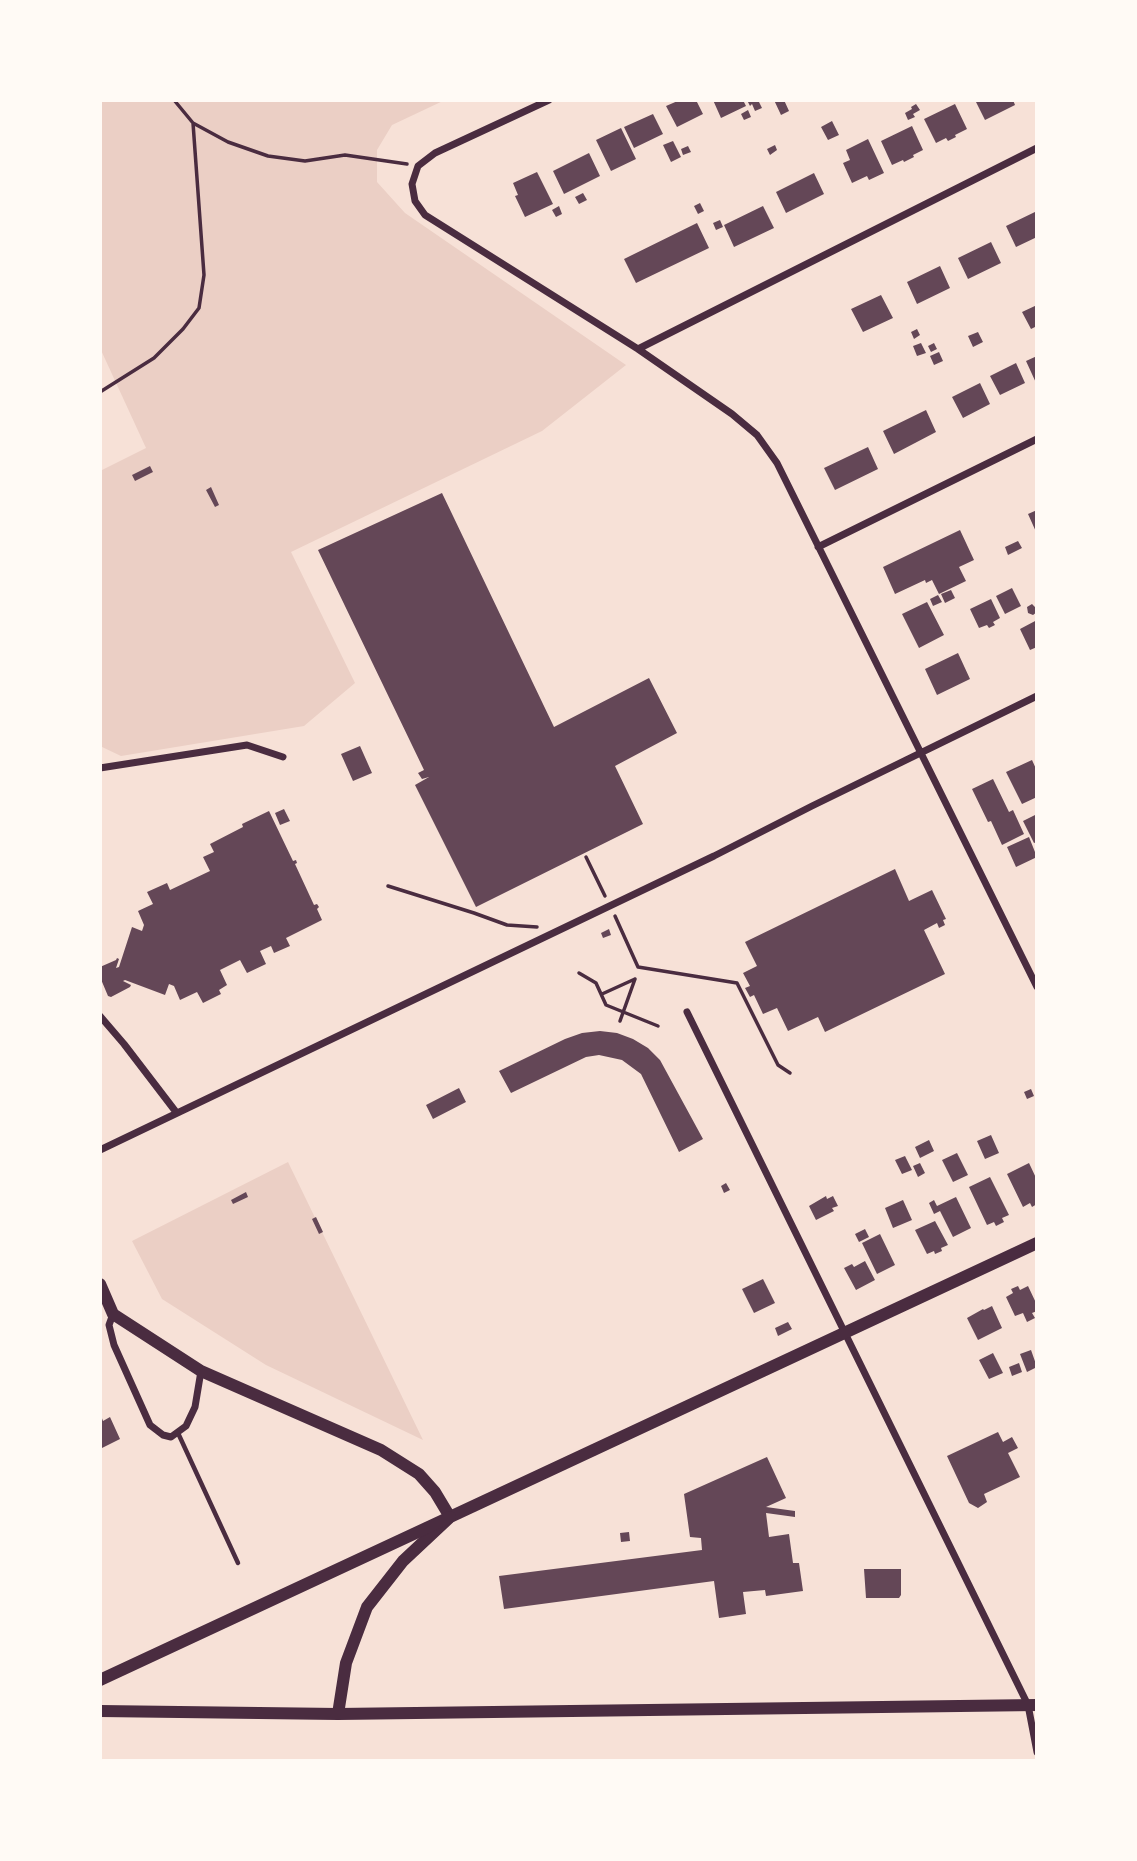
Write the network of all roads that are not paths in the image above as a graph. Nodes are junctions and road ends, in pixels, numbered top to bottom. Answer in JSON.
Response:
{"nodes":[{"id":1,"x":549,"y":100,"type":"edge"},
{"id":2,"x":1037,"y":148,"type":"edge"},
{"id":3,"x":638,"y":349,"type":"junction"},
{"id":4,"x":1037,"y":439,"type":"edge"},
{"id":5,"x":818,"y":547,"type":"junction"},
{"id":6,"x":1037,"y":695,"type":"edge"},
{"id":7,"x":921,"y":753,"type":"junction"},
{"id":8,"x":283,"y":757,"type":"dead end"},
{"id":9,"x":100,"y":768,"type":"edge"},
{"id":10,"x":1037,"y":987,"type":"edge"},
{"id":11,"x":687,"y":1012,"type":"dead end"},
{"id":12,"x":100,"y":1016,"type":"edge"},
{"id":13,"x":176,"y":1112,"type":"junction"},
{"id":14,"x":100,"y":1150,"type":"edge"},
{"id":15,"x":1037,"y":1243,"type":"edge"},
{"id":16,"x":100,"y":1284,"type":"edge"},
{"id":17,"x":113,"y":1314,"type":"junction"},
{"id":18,"x":845,"y":1335,"type":"junction"},
{"id":19,"x":201,"y":1371,"type":"junction"},
{"id":20,"x":178,"y":1433,"type":"junction"},
{"id":21,"x":450,"y":1517,"type":"junction"},
{"id":22,"x":238,"y":1563,"type":"dead end"},
{"id":23,"x":100,"y":1680,"type":"edge"},
{"id":24,"x":1033,"y":1705,"type":"edge"},
{"id":25,"x":100,"y":1711,"type":"edge"},
{"id":26,"x":338,"y":1714,"type":"junction"},
{"id":27,"x":1037,"y":1752,"type":"edge"}],
"edges":[{"from":1,"to":3,"type":"street"},
{"from":2,"to":3,"type":"street"},
{"from":3,"to":5,"type":"street"},
{"from":4,"to":5,"type":"street"},
{"from":5,"to":7,"type":"street"},
{"from":6,"to":7,"type":"street"},
{"from":7,"to":10,"type":"street"},
{"from":7,"to":13,"type":"street"},
{"from":8,"to":9,"type":"street"},
{"from":11,"to":18,"type":"street"},
{"from":12,"to":13,"type":"street"},
{"from":13,"to":14,"type":"street"},
{"from":15,"to":18,"type":"street"},
{"from":16,"to":17,"type":"street"},
{"from":17,"to":19,"type":"street"},
{"from":17,"to":20,"type":"street"},
{"from":18,"to":21,"type":"street"},
{"from":18,"to":24,"type":"street"},
{"from":19,"to":20,"type":"street"},
{"from":19,"to":21,"type":"street"},
{"from":20,"to":22,"type":"lane"},
{"from":21,"to":23,"type":"street"},
{"from":21,"to":26,"type":"street"},
{"from":24,"to":26,"type":"street"},
{"from":24,"to":27,"type":"street"},
{"from":25,"to":26,"type":"street"}]}
